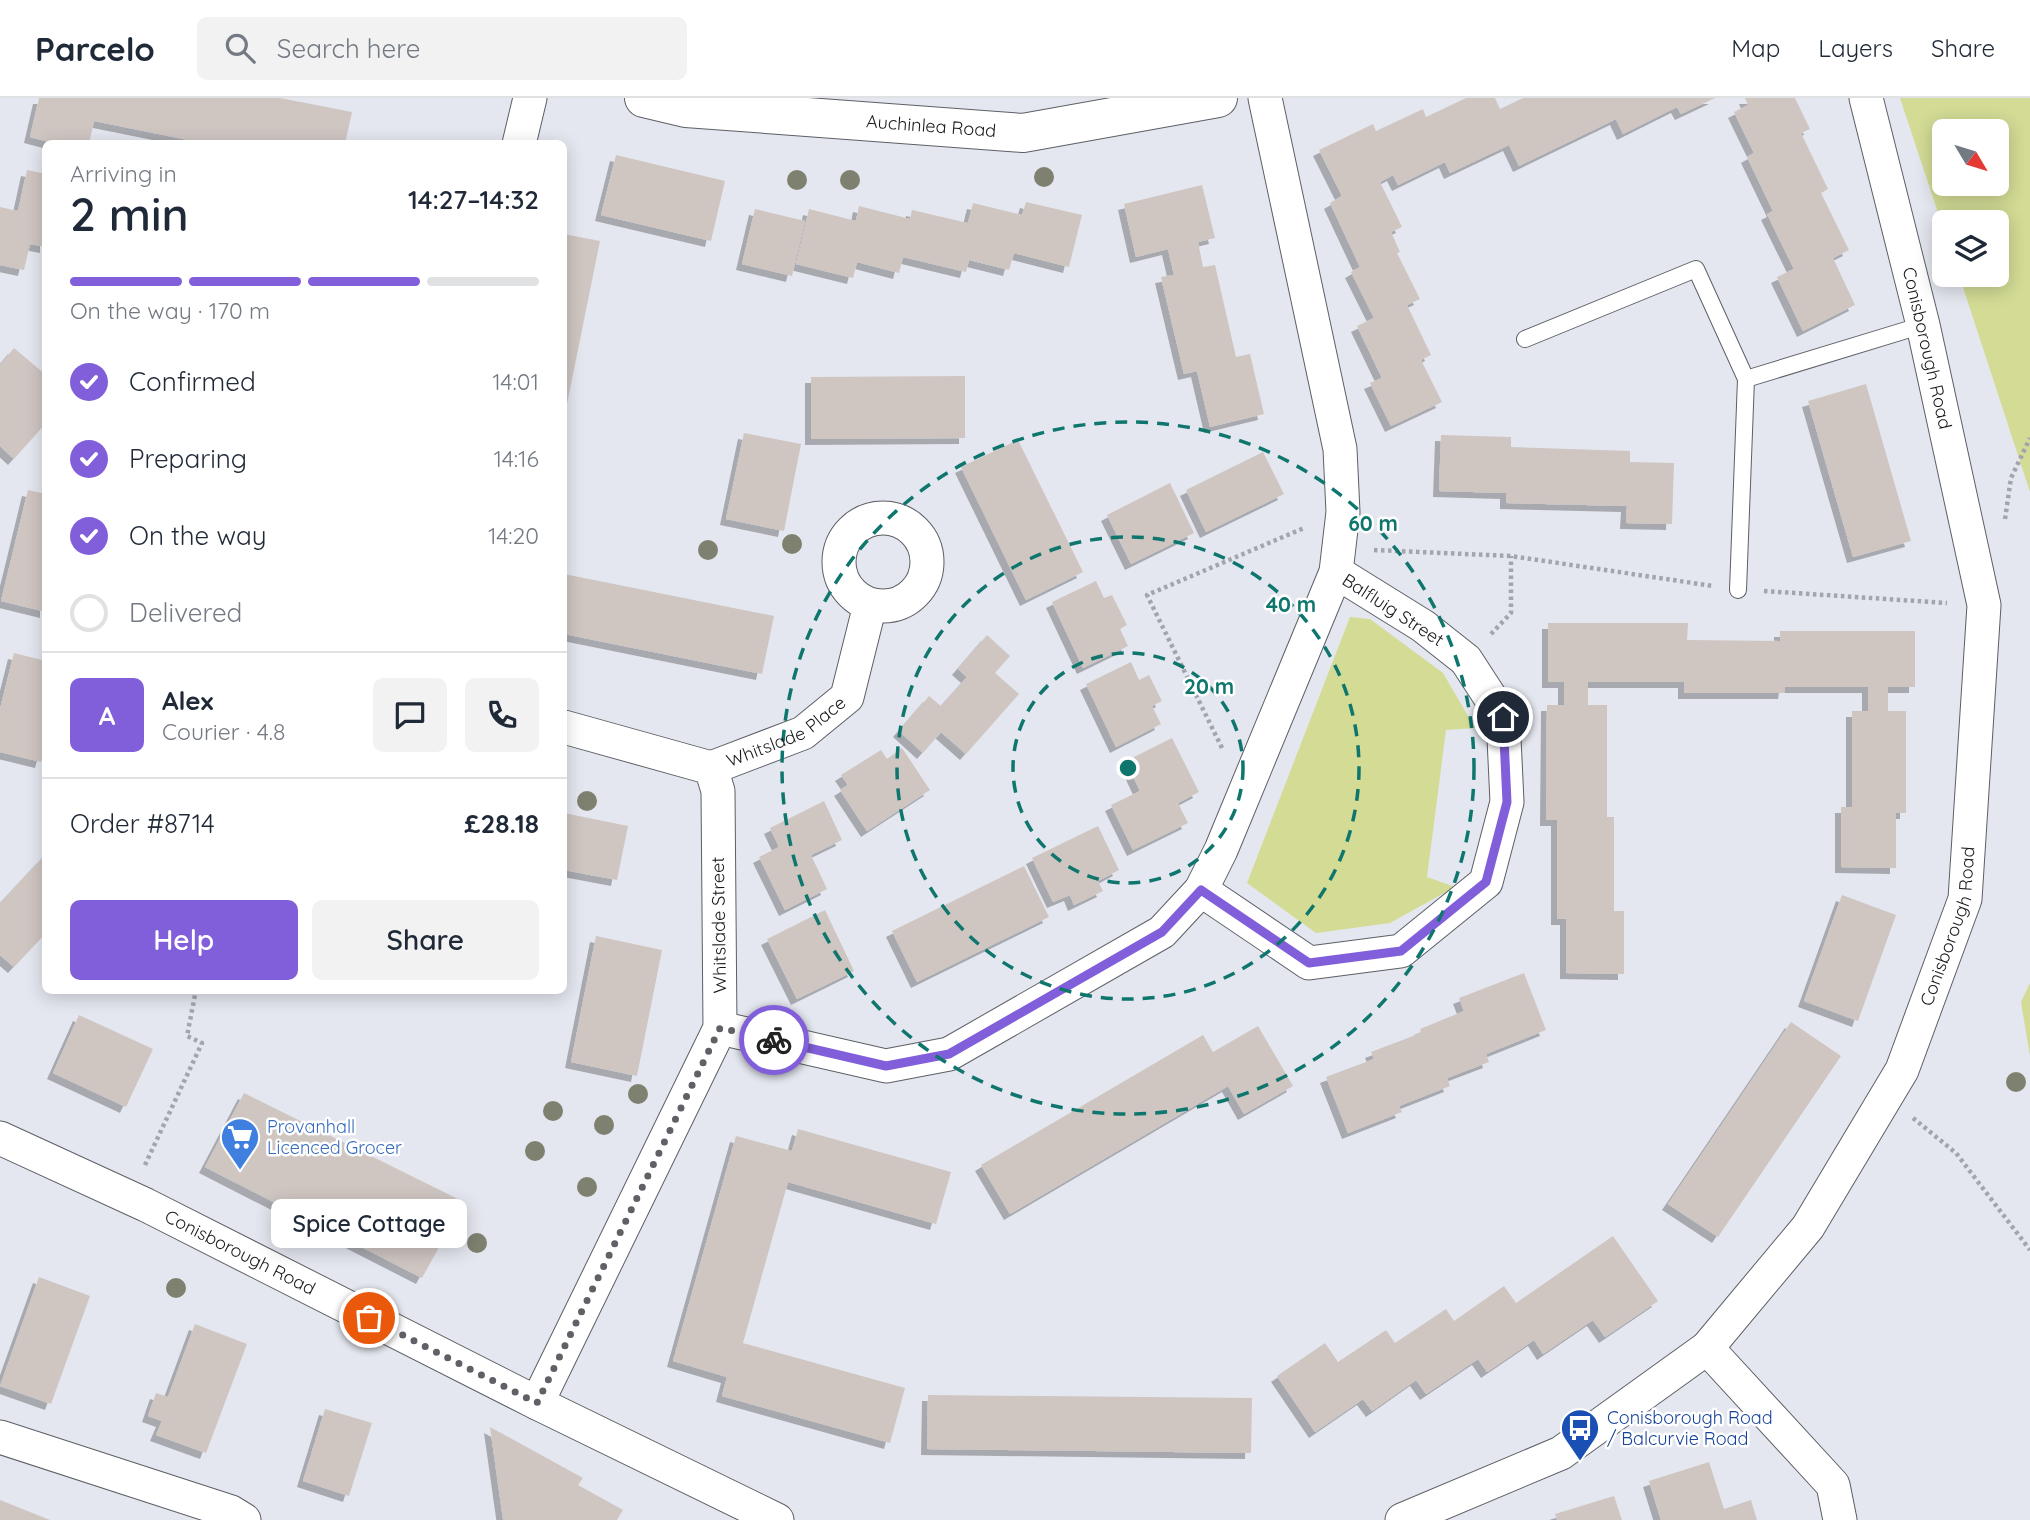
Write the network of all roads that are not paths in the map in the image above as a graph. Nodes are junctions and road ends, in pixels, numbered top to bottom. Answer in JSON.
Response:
{"nodes":[{"id":1,"x":530,"y":98,"type":"edge"},
{"id":2,"x":644,"y":98,"type":"edge"},
{"id":3,"x":1218,"y":98,"type":"edge"},
{"id":4,"x":1265,"y":98,"type":"edge"},
{"id":5,"x":1866,"y":98,"type":"edge"},
{"id":6,"x":520,"y":140,"type":"edge"},
{"id":7,"x":1923,"y":325,"type":"junction"},
{"id":8,"x":1524,"y":339,"type":"dead end"},
{"id":9,"x":1746,"y":379,"type":"junction"},
{"id":10,"x":1337,"y":560,"type":"junction"},
{"id":11,"x":1738,"y":590,"type":"road end"},
{"id":12,"x":870,"y":605,"type":"dead end"},
{"id":13,"x":567,"y":728,"type":"edge"},
{"id":14,"x":712,"y":768,"type":"junction"},
{"id":15,"x":1201,"y":890,"type":"junction"},
{"id":16,"x":720,"y":1028,"type":"junction"},
{"id":17,"x":0,"y":1139,"type":"edge"},
{"id":18,"x":1707,"y":1348,"type":"junction"},
{"id":19,"x":537,"y":1403,"type":"junction"},
{"id":20,"x":0,"y":1437,"type":"edge"},
{"id":21,"x":244,"y":1520,"type":"edge"},
{"id":22,"x":777,"y":1520,"type":"edge"},
{"id":23,"x":1402,"y":1520,"type":"edge"},
{"id":24,"x":1840,"y":1520,"type":"edge"}],
"edges":[{"from":1,"to":6,"type":"street"},
{"from":2,"to":3,"type":"street","name":"Auchinlea Road"},
{"from":4,"to":10,"type":"street","name":"Balfluig Street"},
{"from":5,"to":7,"type":"street","name":"Conisborough Road"},
{"from":7,"to":9,"type":"lane"},
{"from":7,"to":18,"type":"street","name":"Conisborough Road"},
{"from":8,"to":9,"type":"lane"},
{"from":9,"to":11,"type":"lane"},
{"from":10,"to":15,"type":"street","name":"Balfluig Street"},
{"from":10,"to":15,"type":"street","name":"Balfluig Street"},
{"from":12,"to":14,"type":"street","name":"Whitslade Place"},
{"from":13,"to":14,"type":"street"},
{"from":14,"to":16,"type":"street","name":"Whitslade Street"},
{"from":15,"to":16,"type":"street","name":"Balfluig Street"},
{"from":16,"to":19,"type":"street","name":"Whitslade Street"},
{"from":17,"to":19,"type":"street","name":"Conisborough Road"},
{"from":18,"to":23,"type":"street","name":"Conisborough Road"},
{"from":18,"to":24,"type":"street"},
{"from":19,"to":22,"type":"street","name":"Conisborough Road"},
{"from":20,"to":21,"type":"street"}]}
